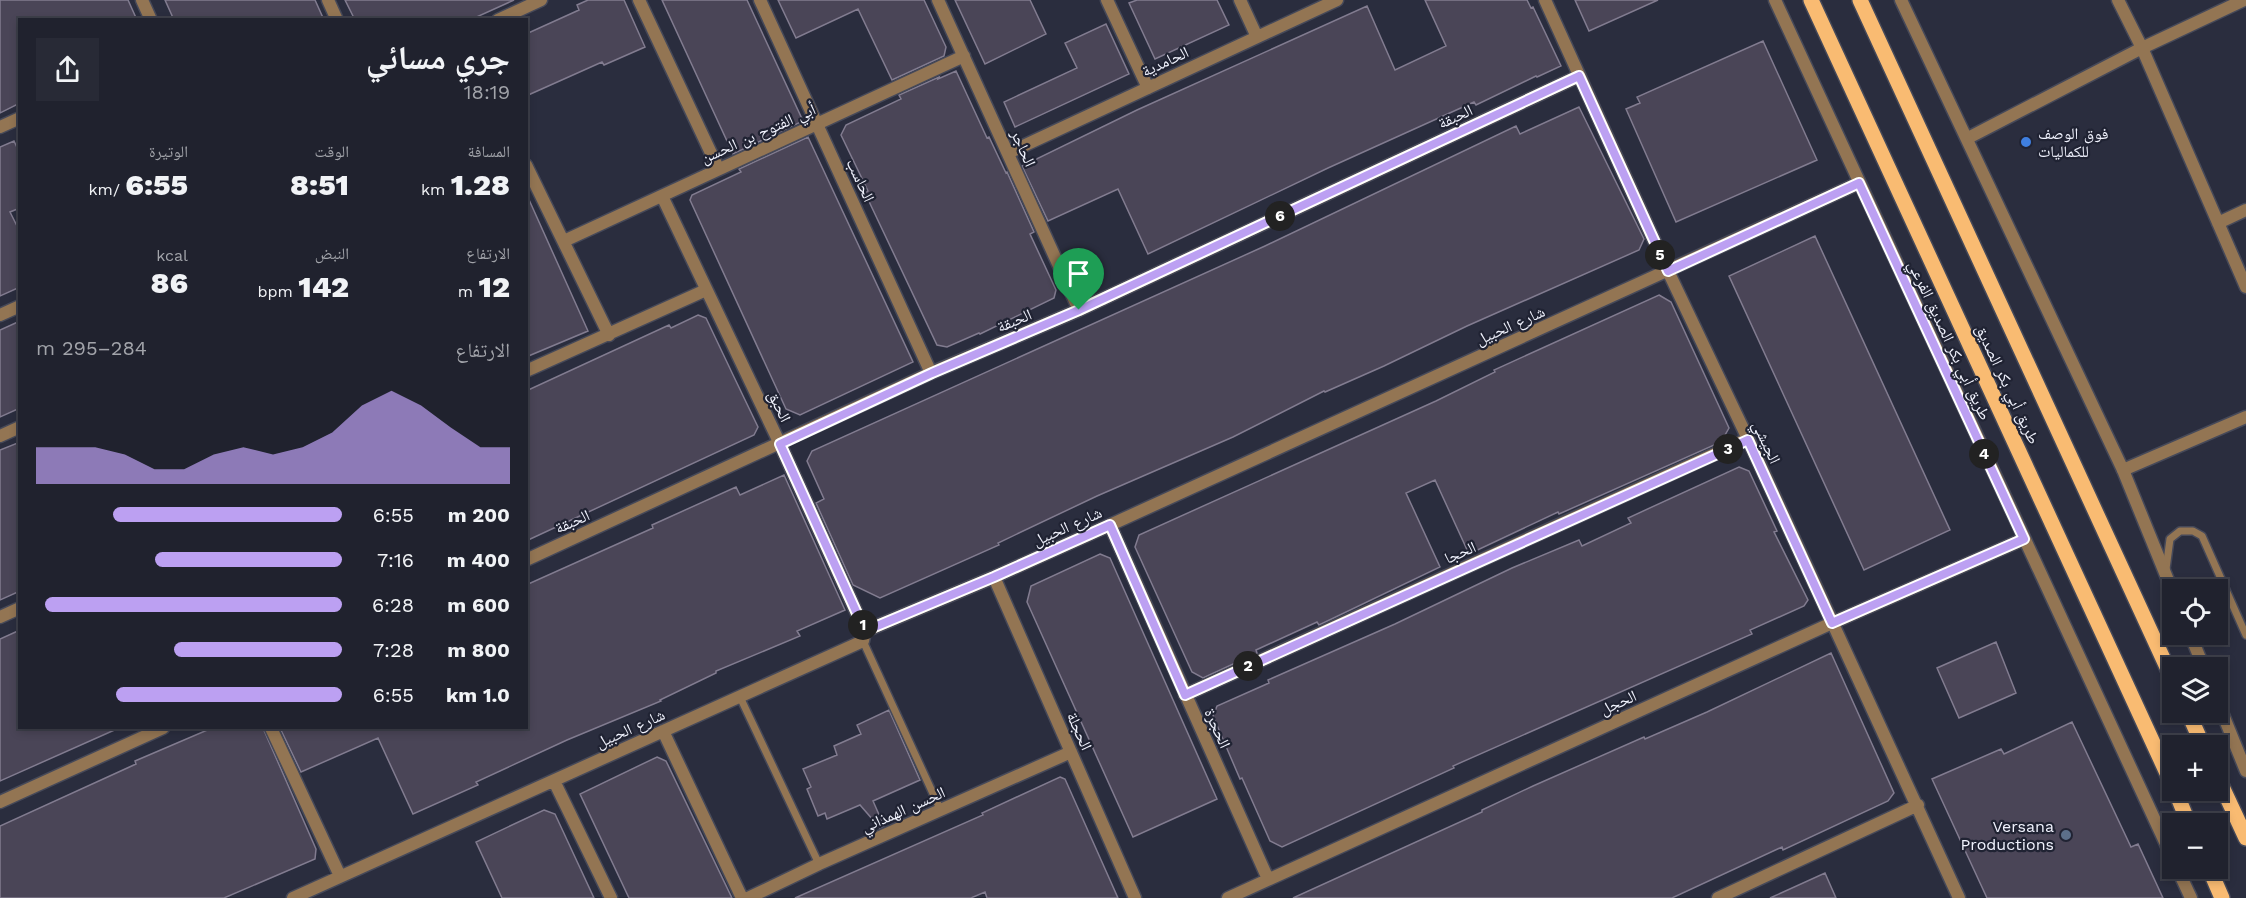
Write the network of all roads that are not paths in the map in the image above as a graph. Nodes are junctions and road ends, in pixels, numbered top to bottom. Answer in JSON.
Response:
{"nodes":[{"id":1,"x":141,"y":0,"type":"edge"},
{"id":2,"x":328,"y":0,"type":"edge"},
{"id":3,"x":541,"y":0,"type":"edge"},
{"id":4,"x":639,"y":0,"type":"edge"},
{"id":5,"x":760,"y":0,"type":"edge"},
{"id":6,"x":938,"y":0,"type":"edge"},
{"id":7,"x":1107,"y":0,"type":"edge"},
{"id":8,"x":1240,"y":0,"type":"edge"},
{"id":9,"x":1337,"y":0,"type":"edge"},
{"id":10,"x":1545,"y":0,"type":"edge"},
{"id":11,"x":1775,"y":0,"type":"edge"},
{"id":12,"x":1811,"y":0,"type":"edge"},
{"id":13,"x":1860,"y":0,"type":"edge"},
{"id":14,"x":1901,"y":0,"type":"edge"},
{"id":15,"x":2118,"y":0,"type":"edge"},
{"id":16,"x":2244,"y":0,"type":"edge"},
{"id":17,"x":516,"y":5,"type":"edge"},
{"id":18,"x":150,"y":18,"type":"edge"},
{"id":19,"x":336,"y":18,"type":"edge"},
{"id":20,"x":500,"y":18,"type":"edge"},
{"id":21,"x":1257,"y":37,"type":"junction"},
{"id":22,"x":2142,"y":48,"type":"junction"},
{"id":23,"x":964,"y":56,"type":"junction"},
{"id":24,"x":1579,"y":76,"type":"junction"},
{"id":25,"x":1148,"y":88,"type":"junction"},
{"id":26,"x":18,"y":119,"type":"edge"},
{"id":27,"x":818,"y":125,"type":"junction"},
{"id":28,"x":0,"y":127,"type":"edge"},
{"id":29,"x":1968,"y":138,"type":"junction"},
{"id":30,"x":1008,"y":153,"type":"junction"},
{"id":31,"x":718,"y":168,"type":"junction"},
{"id":32,"x":528,"y":169,"type":"edge"},
{"id":33,"x":1859,"y":183,"type":"junction"},
{"id":34,"x":662,"y":196,"type":"junction"},
{"id":35,"x":2246,"y":210,"type":"edge"},
{"id":36,"x":2218,"y":223,"type":"junction"},
{"id":37,"x":564,"y":241,"type":"junction"},
{"id":38,"x":1668,"y":271,"type":"junction"},
{"id":39,"x":2246,"y":287,"type":"edge"},
{"id":40,"x":706,"y":290,"type":"junction"},
{"id":41,"x":18,"y":307,"type":"edge"},
{"id":42,"x":1079,"y":310,"type":"junction"},
{"id":43,"x":0,"y":315,"type":"edge"},
{"id":44,"x":609,"y":335,"type":"junction"},
{"id":45,"x":528,"y":371,"type":"edge"},
{"id":46,"x":932,"y":373,"type":"junction"},
{"id":47,"x":2246,"y":417,"type":"edge"},
{"id":48,"x":18,"y":428,"type":"edge"},
{"id":49,"x":0,"y":436,"type":"edge"},
{"id":50,"x":1748,"y":440,"type":"junction"},
{"id":51,"x":780,"y":444,"type":"junction"},
{"id":52,"x":2123,"y":470,"type":"junction"},
{"id":53,"x":1110,"y":525,"type":"junction"},
{"id":54,"x":2024,"y":539,"type":"junction"},
{"id":55,"x":528,"y":559,"type":"edge"},
{"id":56,"x":2165,"y":574,"type":"junction"},
{"id":57,"x":994,"y":577,"type":"junction"},
{"id":58,"x":2167,"y":579,"type":"edge"},
{"id":59,"x":18,"y":609,"type":"edge"},
{"id":60,"x":0,"y":617,"type":"edge"},
{"id":61,"x":1832,"y":623,"type":"junction"},
{"id":62,"x":2246,"y":635,"type":"edge"},
{"id":63,"x":864,"y":636,"type":"junction"},
{"id":64,"x":2162,"y":657,"type":"edge"},
{"id":65,"x":1185,"y":695,"type":"junction"},
{"id":66,"x":740,"y":697,"type":"junction"},
{"id":67,"x":2226,"y":723,"type":"edge"},
{"id":68,"x":161,"y":729,"type":"edge"},
{"id":69,"x":271,"y":729,"type":"edge"},
{"id":70,"x":663,"y":731,"type":"junction"},
{"id":71,"x":1071,"y":752,"type":"junction"},
{"id":72,"x":2162,"y":762,"type":"edge"},
{"id":73,"x":2246,"y":771,"type":"edge"},
{"id":74,"x":555,"y":781,"type":"junction"},
{"id":75,"x":2228,"y":800,"type":"edge"},
{"id":76,"x":0,"y":802,"type":"edge"},
{"id":77,"x":1917,"y":806,"type":"junction"},
{"id":78,"x":940,"y":811,"type":"junction"},
{"id":79,"x":2162,"y":836,"type":"edge"},
{"id":80,"x":2246,"y":838,"type":"edge"},
{"id":81,"x":819,"y":864,"type":"junction"},
{"id":82,"x":340,"y":876,"type":"junction"},
{"id":83,"x":1268,"y":879,"type":"junction"},
{"id":84,"x":2182,"y":879,"type":"edge"},
{"id":85,"x":2214,"y":879,"type":"edge"},
{"id":86,"x":2221,"y":897,"type":"edge"},
{"id":87,"x":293,"y":898,"type":"edge"},
{"id":88,"x":611,"y":898,"type":"edge"},
{"id":89,"x":742,"y":898,"type":"edge"},
{"id":90,"x":748,"y":898,"type":"edge"},
{"id":91,"x":1135,"y":898,"type":"edge"},
{"id":92,"x":1228,"y":898,"type":"edge"},
{"id":93,"x":1718,"y":898,"type":"edge"},
{"id":94,"x":1959,"y":898,"type":"edge"},
{"id":95,"x":2191,"y":898,"type":"edge"}],
"edges":[{"from":1,"to":18,"type":"street"},
{"from":2,"to":19,"type":"street"},
{"from":3,"to":17,"type":"street"},
{"from":4,"to":31,"type":"street"},
{"from":5,"to":27,"type":"street","name":"الحاسب"},
{"from":6,"to":23,"type":"street","name":"الحاجر"},
{"from":7,"to":25,"type":"street"},
{"from":8,"to":21,"type":"street"},
{"from":9,"to":21,"type":"street","name":"الحامدية"},
{"from":10,"to":24,"type":"street","name":"الجيشي"},
{"from":11,"to":33,"type":"street","name":"طريق أبي بكر الصديق الفرعي"},
{"from":12,"to":72,"type":"main road","name":"طريق أبي بكر الصديق"},
{"from":13,"to":64,"type":"main road","name":"طريق أبي بكر الصديق"},
{"from":14,"to":29,"type":"street"},
{"from":15,"to":22,"type":"street"},
{"from":16,"to":22,"type":"street"},
{"from":17,"to":20,"type":"street"},
{"from":21,"to":25,"type":"street","name":"الحامدية"},
{"from":22,"to":29,"type":"street"},
{"from":22,"to":36,"type":"street"},
{"from":23,"to":27,"type":"street","name":"أبي الفتوح بن الحسن"},
{"from":23,"to":30,"type":"street","name":"الحاجر"},
{"from":24,"to":38,"type":"street","name":"الجيشي"},
{"from":24,"to":42,"type":"street","name":"الحبقة"},
{"from":25,"to":30,"type":"street","name":"الحامدية"},
{"from":26,"to":28,"type":"street"},
{"from":27,"to":31,"type":"street","name":"أبي الفتوح بن الحسن"},
{"from":27,"to":46,"type":"street","name":"الحاسب"},
{"from":29,"to":52,"type":"street"},
{"from":30,"to":42,"type":"street","name":"الحاجر"},
{"from":31,"to":34,"type":"street","name":"أبي الفتوح بن الحسن"},
{"from":32,"to":37,"type":"street"},
{"from":33,"to":38,"type":"street","name":"شارع الحبيل"},
{"from":33,"to":54,"type":"street","name":"طريق أبي بكر الصديق الفرعي"},
{"from":34,"to":37,"type":"street","name":"أبي الفتوح بن الحسن"},
{"from":34,"to":40,"type":"street","name":"الحبق"},
{"from":35,"to":36,"type":"street"},
{"from":36,"to":39,"type":"street"},
{"from":37,"to":44,"type":"street"},
{"from":38,"to":50,"type":"street","name":"الجيشي"},
{"from":38,"to":53,"type":"street","name":"شارع الحبيل"},
{"from":40,"to":44,"type":"street"},
{"from":40,"to":51,"type":"street","name":"الحبق"},
{"from":41,"to":43,"type":"street"},
{"from":42,"to":46,"type":"street","name":"الحبقة"},
{"from":44,"to":45,"type":"street"},
{"from":46,"to":51,"type":"street","name":"الحبقة"},
{"from":47,"to":52,"type":"street"},
{"from":48,"to":49,"type":"street"},
{"from":50,"to":61,"type":"street","name":"الجيشي"},
{"from":50,"to":65,"type":"street","name":"الحجا"},
{"from":51,"to":55,"type":"street","name":"الحبقة"},
{"from":51,"to":63,"type":"street","name":"الحبق"},
{"from":52,"to":56,"type":"street"},
{"from":53,"to":57,"type":"street","name":"شارع الحبيل"},
{"from":53,"to":65,"type":"street","name":"الحجرة"},
{"from":54,"to":61,"type":"street","name":"الحجل"},
{"from":54,"to":79,"type":"street","name":"طريق أبي بكر الصديق الفرعي"},
{"from":56,"to":58,"type":"street"},
{"from":56,"to":62,"type":"lane"},
{"from":57,"to":63,"type":"street","name":"شارع الحبيل"},
{"from":57,"to":71,"type":"street","name":"الحجلة"},
{"from":59,"to":60,"type":"street"},
{"from":61,"to":77,"type":"street","name":"الجيشي"},
{"from":61,"to":83,"type":"street","name":"الحجل"},
{"from":63,"to":66,"type":"street","name":"شارع الحبيل"},
{"from":63,"to":78,"type":"lane"},
{"from":65,"to":83,"type":"street","name":"الحجرة"},
{"from":66,"to":70,"type":"street","name":"شارع الحبيل"},
{"from":66,"to":81,"type":"lane"},
{"from":67,"to":73,"type":"street"},
{"from":68,"to":76,"type":"street"},
{"from":69,"to":82,"type":"street"},
{"from":70,"to":74,"type":"street","name":"شارع الحبيل"},
{"from":70,"to":89,"type":"street"},
{"from":71,"to":78,"type":"street","name":"الحسن الهمذاني"},
{"from":71,"to":91,"type":"street","name":"الحجلة"},
{"from":74,"to":82,"type":"street","name":"شارع الحبيل"},
{"from":74,"to":88,"type":"street"},
{"from":75,"to":80,"type":"main road"},
{"from":77,"to":93,"type":"street"},
{"from":77,"to":94,"type":"street","name":"الجيشي"},
{"from":78,"to":81,"type":"street","name":"الحسن الهمذاني"},
{"from":81,"to":90,"type":"street","name":"الحسن الهمذاني"},
{"from":82,"to":87,"type":"street","name":"شارع الحبيل"},
{"from":83,"to":92,"type":"street","name":"الحجل"},
{"from":84,"to":95,"type":"street"},
{"from":85,"to":86,"type":"main road"}]}
